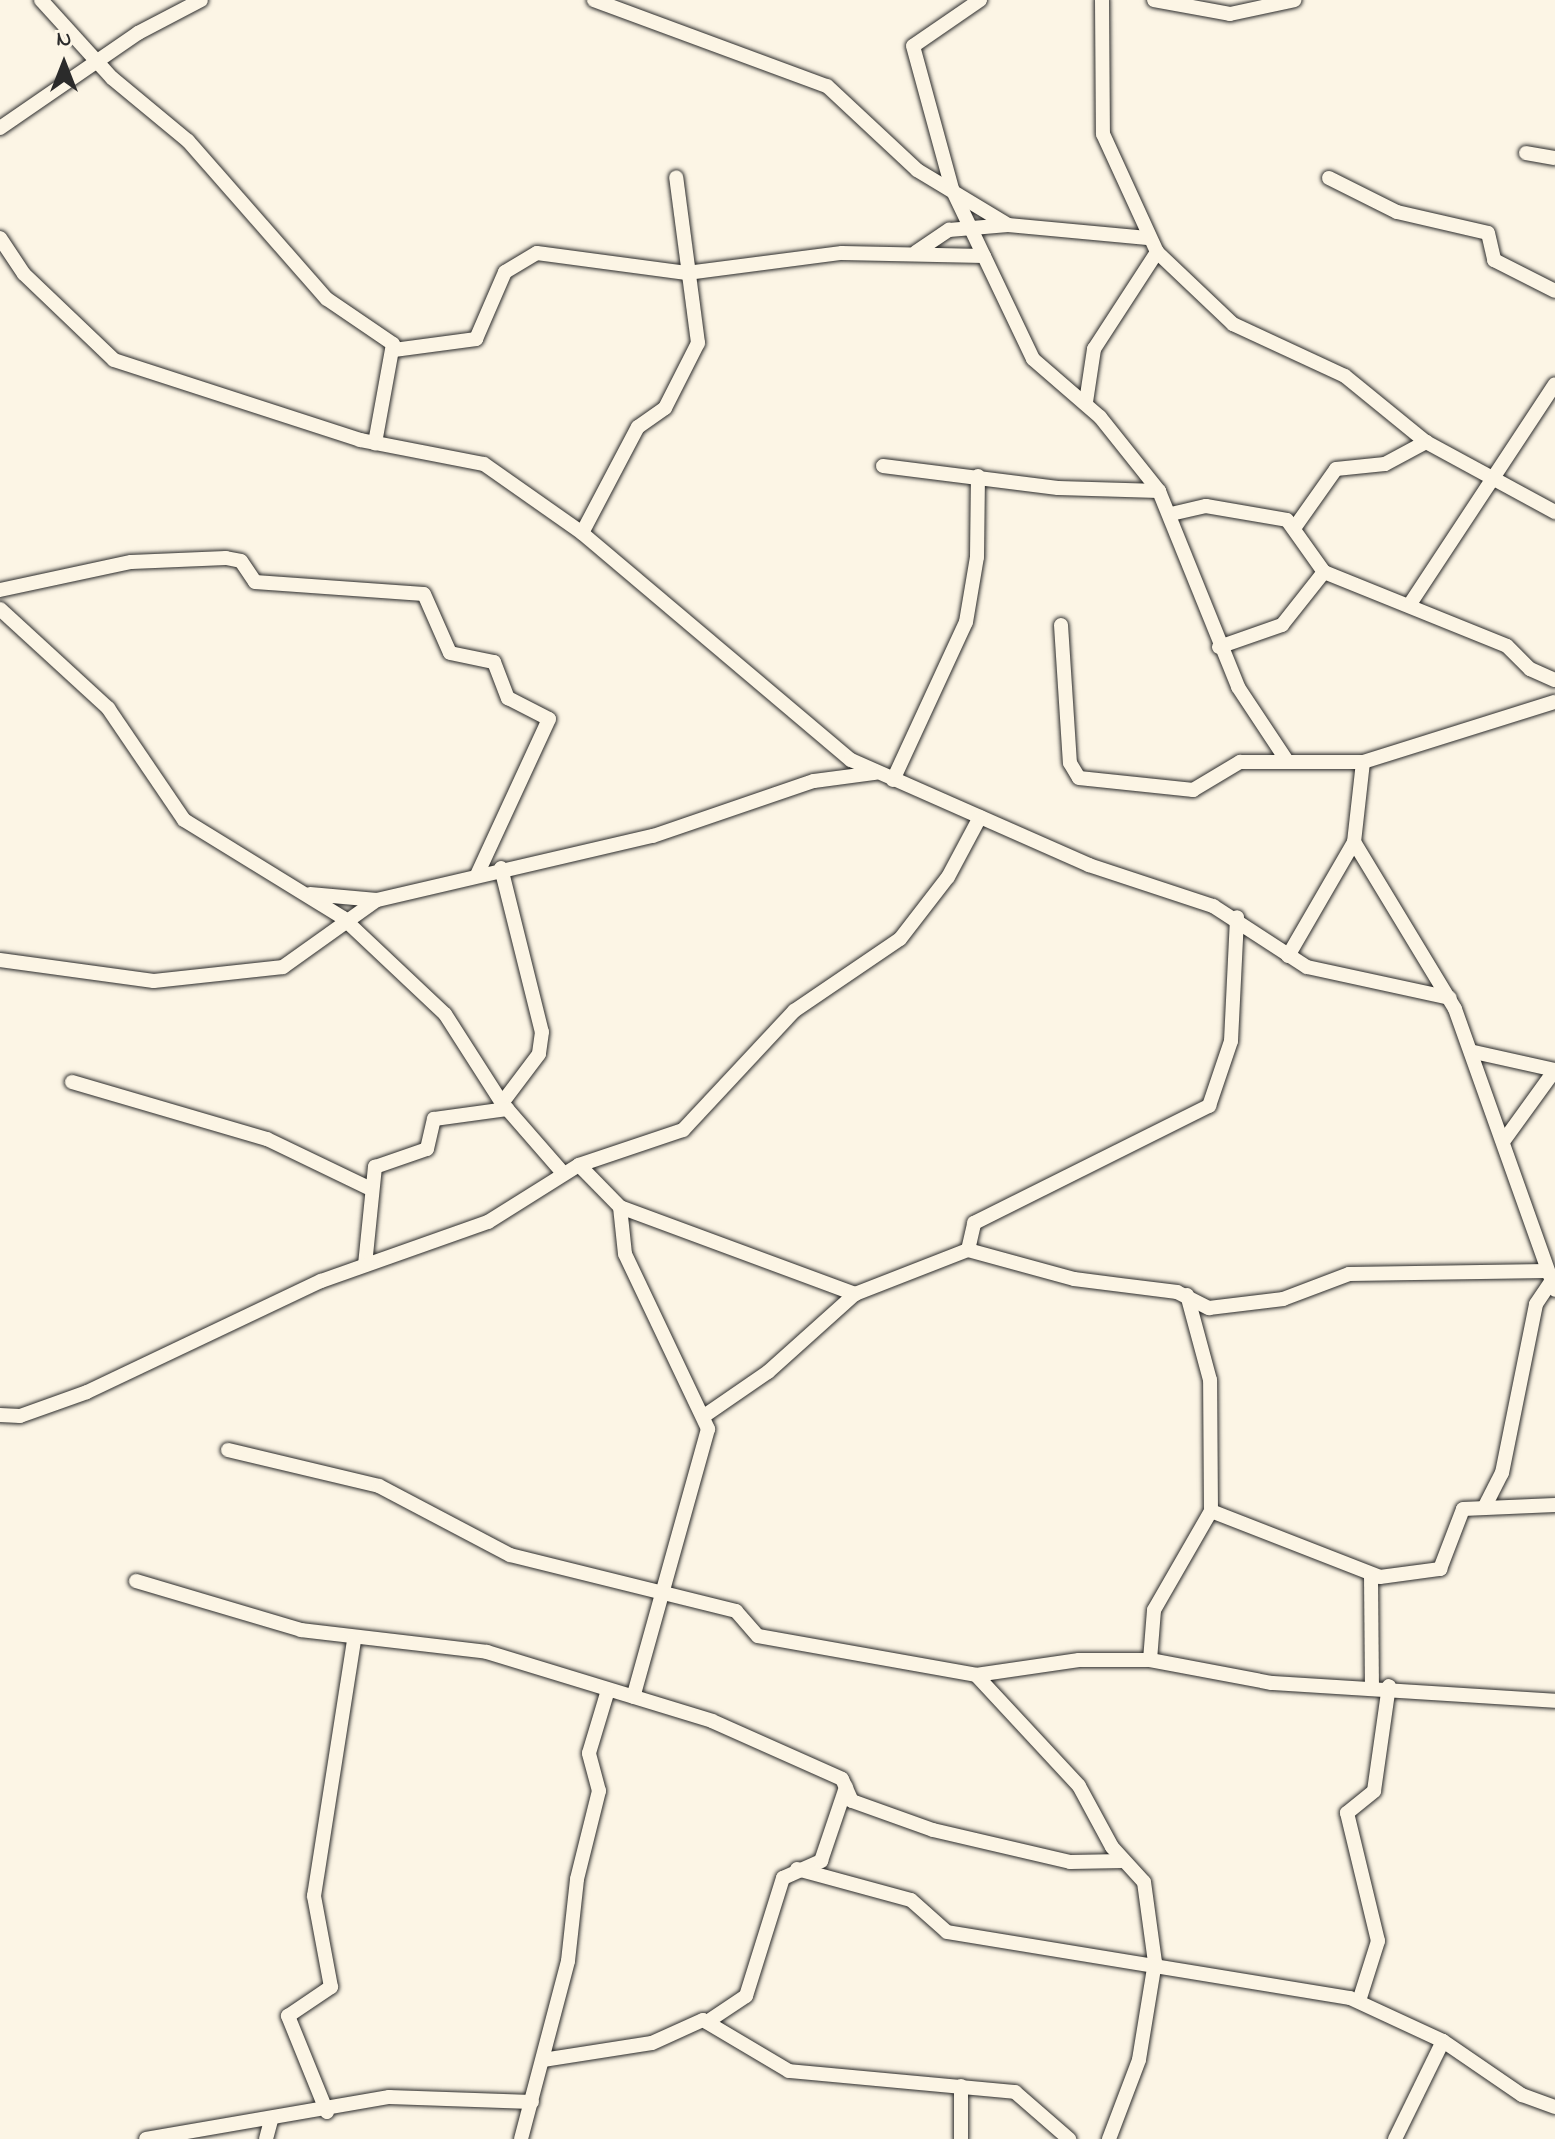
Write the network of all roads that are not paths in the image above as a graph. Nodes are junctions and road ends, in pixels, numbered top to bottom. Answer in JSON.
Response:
{"nodes":[{"id":1,"x":41,"y":0,"type":"edge"},
{"id":2,"x":201,"y":0,"type":"edge"},
{"id":3,"x":594,"y":0,"type":"edge"},
{"id":4,"x":980,"y":0,"type":"edge"},
{"id":5,"x":1102,"y":0,"type":"edge"},
{"id":6,"x":1154,"y":0,"type":"edge"},
{"id":7,"x":1295,"y":0,"type":"edge"},
{"id":8,"x":95,"y":61,"type":"junction"},
{"id":9,"x":0,"y":128,"type":"edge"},
{"id":10,"x":1526,"y":153,"type":"dead end"},
{"id":11,"x":1555,"y":158,"type":"edge"},
{"id":12,"x":676,"y":177,"type":"dead end"},
{"id":13,"x":1329,"y":178,"type":"dead end"},
{"id":14,"x":952,"y":189,"type":"junction"},
{"id":15,"x":1008,"y":225,"type":"junction"},
{"id":16,"x":971,"y":226,"type":"junction"},
{"id":17,"x":0,"y":238,"type":"edge"},
{"id":18,"x":1147,"y":238,"type":"junction"},
{"id":19,"x":1157,"y":252,"type":"junction"},
{"id":20,"x":916,"y":253,"type":"junction"},
{"id":21,"x":984,"y":256,"type":"junction"},
{"id":22,"x":687,"y":273,"type":"junction"},
{"id":23,"x":1555,"y":291,"type":"edge"},
{"id":24,"x":394,"y":350,"type":"junction"},
{"id":25,"x":1555,"y":384,"type":"edge"},
{"id":26,"x":1086,"y":402,"type":"junction"},
{"id":27,"x":1426,"y":442,"type":"junction"},
{"id":28,"x":375,"y":443,"type":"junction"},
{"id":29,"x":883,"y":466,"type":"dead end"},
{"id":30,"x":978,"y":476,"type":"junction"},
{"id":31,"x":1488,"y":476,"type":"junction"},
{"id":32,"x":1159,"y":491,"type":"junction"},
{"id":33,"x":1555,"y":512,"type":"edge"},
{"id":34,"x":1171,"y":514,"type":"junction"},
{"id":35,"x":1295,"y":527,"type":"junction"},
{"id":36,"x":582,"y":533,"type":"junction"},
{"id":37,"x":1324,"y":572,"type":"junction"},
{"id":38,"x":0,"y":590,"type":"edge"},
{"id":39,"x":1410,"y":604,"type":"junction"},
{"id":40,"x":0,"y":609,"type":"edge"},
{"id":41,"x":1061,"y":625,"type":"dead end"},
{"id":42,"x":1219,"y":647,"type":"junction"},
{"id":43,"x":1555,"y":680,"type":"edge"},
{"id":44,"x":1555,"y":702,"type":"edge"},
{"id":45,"x":1287,"y":761,"type":"junction"},
{"id":46,"x":1363,"y":762,"type":"junction"},
{"id":47,"x":876,"y":773,"type":"junction"},
{"id":48,"x":893,"y":780,"type":"junction"},
{"id":49,"x":980,"y":817,"type":"junction"},
{"id":50,"x":1354,"y":842,"type":"junction"},
{"id":51,"x":501,"y":868,"type":"junction"},
{"id":52,"x":478,"y":873,"type":"junction"},
{"id":53,"x":305,"y":894,"type":"junction"},
{"id":54,"x":377,"y":900,"type":"junction"},
{"id":55,"x":1237,"y":917,"type":"junction"},
{"id":56,"x":343,"y":918,"type":"junction"},
{"id":57,"x":1288,"y":956,"type":"junction"},
{"id":58,"x":0,"y":960,"type":"edge"},
{"id":59,"x":1450,"y":998,"type":"junction"},
{"id":60,"x":1474,"y":1052,"type":"junction"},
{"id":61,"x":1555,"y":1070,"type":"edge"},
{"id":62,"x":72,"y":1082,"type":"dead end"},
{"id":63,"x":504,"y":1106,"type":"junction"},
{"id":64,"x":1505,"y":1139,"type":"junction"},
{"id":65,"x":579,"y":1165,"type":"junction"},
{"id":66,"x":563,"y":1173,"type":"junction"},
{"id":67,"x":371,"y":1189,"type":"junction"},
{"id":68,"x":620,"y":1207,"type":"junction"},
{"id":69,"x":968,"y":1250,"type":"junction"},
{"id":70,"x":365,"y":1265,"type":"junction"},
{"id":71,"x":1551,"y":1281,"type":"edge"},
{"id":72,"x":855,"y":1294,"type":"junction"},
{"id":73,"x":1187,"y":1295,"type":"junction"},
{"id":74,"x":0,"y":1415,"type":"edge"},
{"id":75,"x":704,"y":1416,"type":"junction"},
{"id":76,"x":228,"y":1450,"type":"dead end"},
{"id":77,"x":1555,"y":1505,"type":"edge"},
{"id":78,"x":1484,"y":1508,"type":"junction"},
{"id":79,"x":1211,"y":1511,"type":"junction"},
{"id":80,"x":1371,"y":1576,"type":"junction"},
{"id":81,"x":136,"y":1581,"type":"dead end"},
{"id":82,"x":661,"y":1588,"type":"junction"},
{"id":83,"x":354,"y":1640,"type":"junction"},
{"id":84,"x":1150,"y":1660,"type":"junction"},
{"id":85,"x":998,"y":1670,"type":"junction"},
{"id":86,"x":976,"y":1675,"type":"junction"},
{"id":87,"x":1372,"y":1686,"type":"junction"},
{"id":88,"x":1389,"y":1686,"type":"junction"},
{"id":89,"x":608,"y":1690,"type":"junction"},
{"id":90,"x":997,"y":1694,"type":"junction"},
{"id":91,"x":633,"y":1697,"type":"junction"},
{"id":92,"x":1555,"y":1701,"type":"edge"},
{"id":93,"x":847,"y":1785,"type":"junction"},
{"id":94,"x":1124,"y":1861,"type":"junction"},
{"id":95,"x":797,"y":1869,"type":"junction"},
{"id":96,"x":1155,"y":1962,"type":"junction"},
{"id":97,"x":1359,"y":2001,"type":"junction"},
{"id":98,"x":707,"y":2022,"type":"junction"},
{"id":99,"x":1443,"y":2041,"type":"junction"},
{"id":100,"x":543,"y":2060,"type":"junction"},
{"id":101,"x":961,"y":2086,"type":"junction"},
{"id":102,"x":532,"y":2102,"type":"junction"},
{"id":103,"x":1555,"y":2107,"type":"edge"},
{"id":104,"x":327,"y":2112,"type":"junction"},
{"id":105,"x":271,"y":2120,"type":"junction"},
{"id":106,"x":146,"y":2139,"type":"edge"},
{"id":107,"x":266,"y":2139,"type":"edge"},
{"id":108,"x":521,"y":2139,"type":"edge"},
{"id":109,"x":961,"y":2139,"type":"edge"},
{"id":110,"x":1069,"y":2139,"type":"edge"},
{"id":111,"x":1109,"y":2139,"type":"edge"},
{"id":112,"x":1395,"y":2139,"type":"edge"}],
"edges":[{"from":1,"to":8,"type":"street"},
{"from":2,"to":8,"type":"street"},
{"from":3,"to":14,"type":"street"},
{"from":4,"to":14,"type":"street"},
{"from":5,"to":18,"type":"street"},
{"from":6,"to":7,"type":"street"},
{"from":8,"to":9,"type":"street"},
{"from":8,"to":24,"type":"street"},
{"from":10,"to":11,"type":"street"},
{"from":12,"to":22,"type":"street"},
{"from":13,"to":23,"type":"street"},
{"from":14,"to":15,"type":"street"},
{"from":14,"to":16,"type":"street"},
{"from":15,"to":16,"type":"street"},
{"from":15,"to":18,"type":"street"},
{"from":16,"to":20,"type":"street"},
{"from":16,"to":21,"type":"street"},
{"from":17,"to":28,"type":"street"},
{"from":18,"to":19,"type":"street"},
{"from":19,"to":26,"type":"street"},
{"from":19,"to":27,"type":"street"},
{"from":20,"to":21,"type":"street"},
{"from":20,"to":22,"type":"street"},
{"from":21,"to":26,"type":"street"},
{"from":22,"to":24,"type":"street"},
{"from":22,"to":36,"type":"street"},
{"from":24,"to":28,"type":"street"},
{"from":25,"to":31,"type":"street"},
{"from":26,"to":32,"type":"street"},
{"from":27,"to":31,"type":"street"},
{"from":27,"to":35,"type":"street"},
{"from":28,"to":36,"type":"street"},
{"from":29,"to":30,"type":"street"},
{"from":30,"to":32,"type":"street"},
{"from":30,"to":48,"type":"street"},
{"from":31,"to":33,"type":"street"},
{"from":31,"to":39,"type":"street"},
{"from":32,"to":34,"type":"street"},
{"from":34,"to":35,"type":"street"},
{"from":34,"to":42,"type":"street"},
{"from":35,"to":37,"type":"street"},
{"from":36,"to":47,"type":"street"},
{"from":37,"to":39,"type":"street"},
{"from":37,"to":42,"type":"street"},
{"from":38,"to":52,"type":"street"},
{"from":39,"to":43,"type":"street"},
{"from":40,"to":53,"type":"street"},
{"from":41,"to":45,"type":"street"},
{"from":42,"to":45,"type":"street"},
{"from":44,"to":46,"type":"street"},
{"from":45,"to":46,"type":"street"},
{"from":46,"to":50,"type":"street"},
{"from":47,"to":48,"type":"street"},
{"from":47,"to":51,"type":"street"},
{"from":48,"to":49,"type":"street"},
{"from":49,"to":55,"type":"street"},
{"from":49,"to":65,"type":"street"},
{"from":50,"to":57,"type":"street"},
{"from":50,"to":59,"type":"street"},
{"from":51,"to":52,"type":"street"},
{"from":51,"to":63,"type":"street"},
{"from":52,"to":54,"type":"street"},
{"from":53,"to":54,"type":"street"},
{"from":53,"to":56,"type":"street"},
{"from":54,"to":56,"type":"street"},
{"from":55,"to":57,"type":"street"},
{"from":55,"to":69,"type":"street"},
{"from":56,"to":58,"type":"street"},
{"from":56,"to":63,"type":"street"},
{"from":57,"to":59,"type":"street"},
{"from":59,"to":60,"type":"street"},
{"from":60,"to":61,"type":"street"},
{"from":60,"to":64,"type":"street"},
{"from":61,"to":64,"type":"street"},
{"from":62,"to":67,"type":"street"},
{"from":63,"to":66,"type":"street"},
{"from":63,"to":67,"type":"street"},
{"from":64,"to":71,"type":"street"},
{"from":65,"to":66,"type":"street"},
{"from":65,"to":68,"type":"street"},
{"from":66,"to":70,"type":"street"},
{"from":67,"to":70,"type":"street"},
{"from":68,"to":72,"type":"street"},
{"from":68,"to":75,"type":"street"},
{"from":69,"to":72,"type":"street"},
{"from":69,"to":73,"type":"street"},
{"from":70,"to":74,"type":"street"},
{"from":71,"to":73,"type":"street"},
{"from":71,"to":78,"type":"street"},
{"from":72,"to":75,"type":"street"},
{"from":73,"to":79,"type":"street"},
{"from":75,"to":82,"type":"street"},
{"from":76,"to":82,"type":"street"},
{"from":77,"to":78,"type":"street"},
{"from":78,"to":80,"type":"street"},
{"from":79,"to":80,"type":"street"},
{"from":79,"to":84,"type":"street"},
{"from":80,"to":87,"type":"street"},
{"from":81,"to":83,"type":"street"},
{"from":82,"to":86,"type":"street"},
{"from":82,"to":91,"type":"street"},
{"from":83,"to":89,"type":"street"},
{"from":83,"to":104,"type":"street"},
{"from":84,"to":85,"type":"street"},
{"from":84,"to":87,"type":"street"},
{"from":85,"to":86,"type":"street"},
{"from":85,"to":90,"type":"street"},
{"from":86,"to":90,"type":"street"},
{"from":87,"to":88,"type":"street"},
{"from":88,"to":92,"type":"street"},
{"from":88,"to":97,"type":"street"},
{"from":89,"to":91,"type":"street"},
{"from":89,"to":100,"type":"street"},
{"from":90,"to":94,"type":"street"},
{"from":91,"to":93,"type":"street"},
{"from":93,"to":94,"type":"street"},
{"from":93,"to":95,"type":"street"},
{"from":94,"to":96,"type":"street"},
{"from":95,"to":96,"type":"street"},
{"from":95,"to":98,"type":"street"},
{"from":96,"to":97,"type":"street"},
{"from":96,"to":111,"type":"street"},
{"from":97,"to":99,"type":"street"},
{"from":98,"to":100,"type":"street"},
{"from":98,"to":101,"type":"street"},
{"from":99,"to":103,"type":"street"},
{"from":99,"to":112,"type":"street"},
{"from":100,"to":102,"type":"street"},
{"from":101,"to":109,"type":"street"},
{"from":101,"to":110,"type":"street"},
{"from":102,"to":104,"type":"street"},
{"from":102,"to":108,"type":"street"},
{"from":104,"to":105,"type":"street"},
{"from":105,"to":106,"type":"street"},
{"from":105,"to":107,"type":"street"}]}
